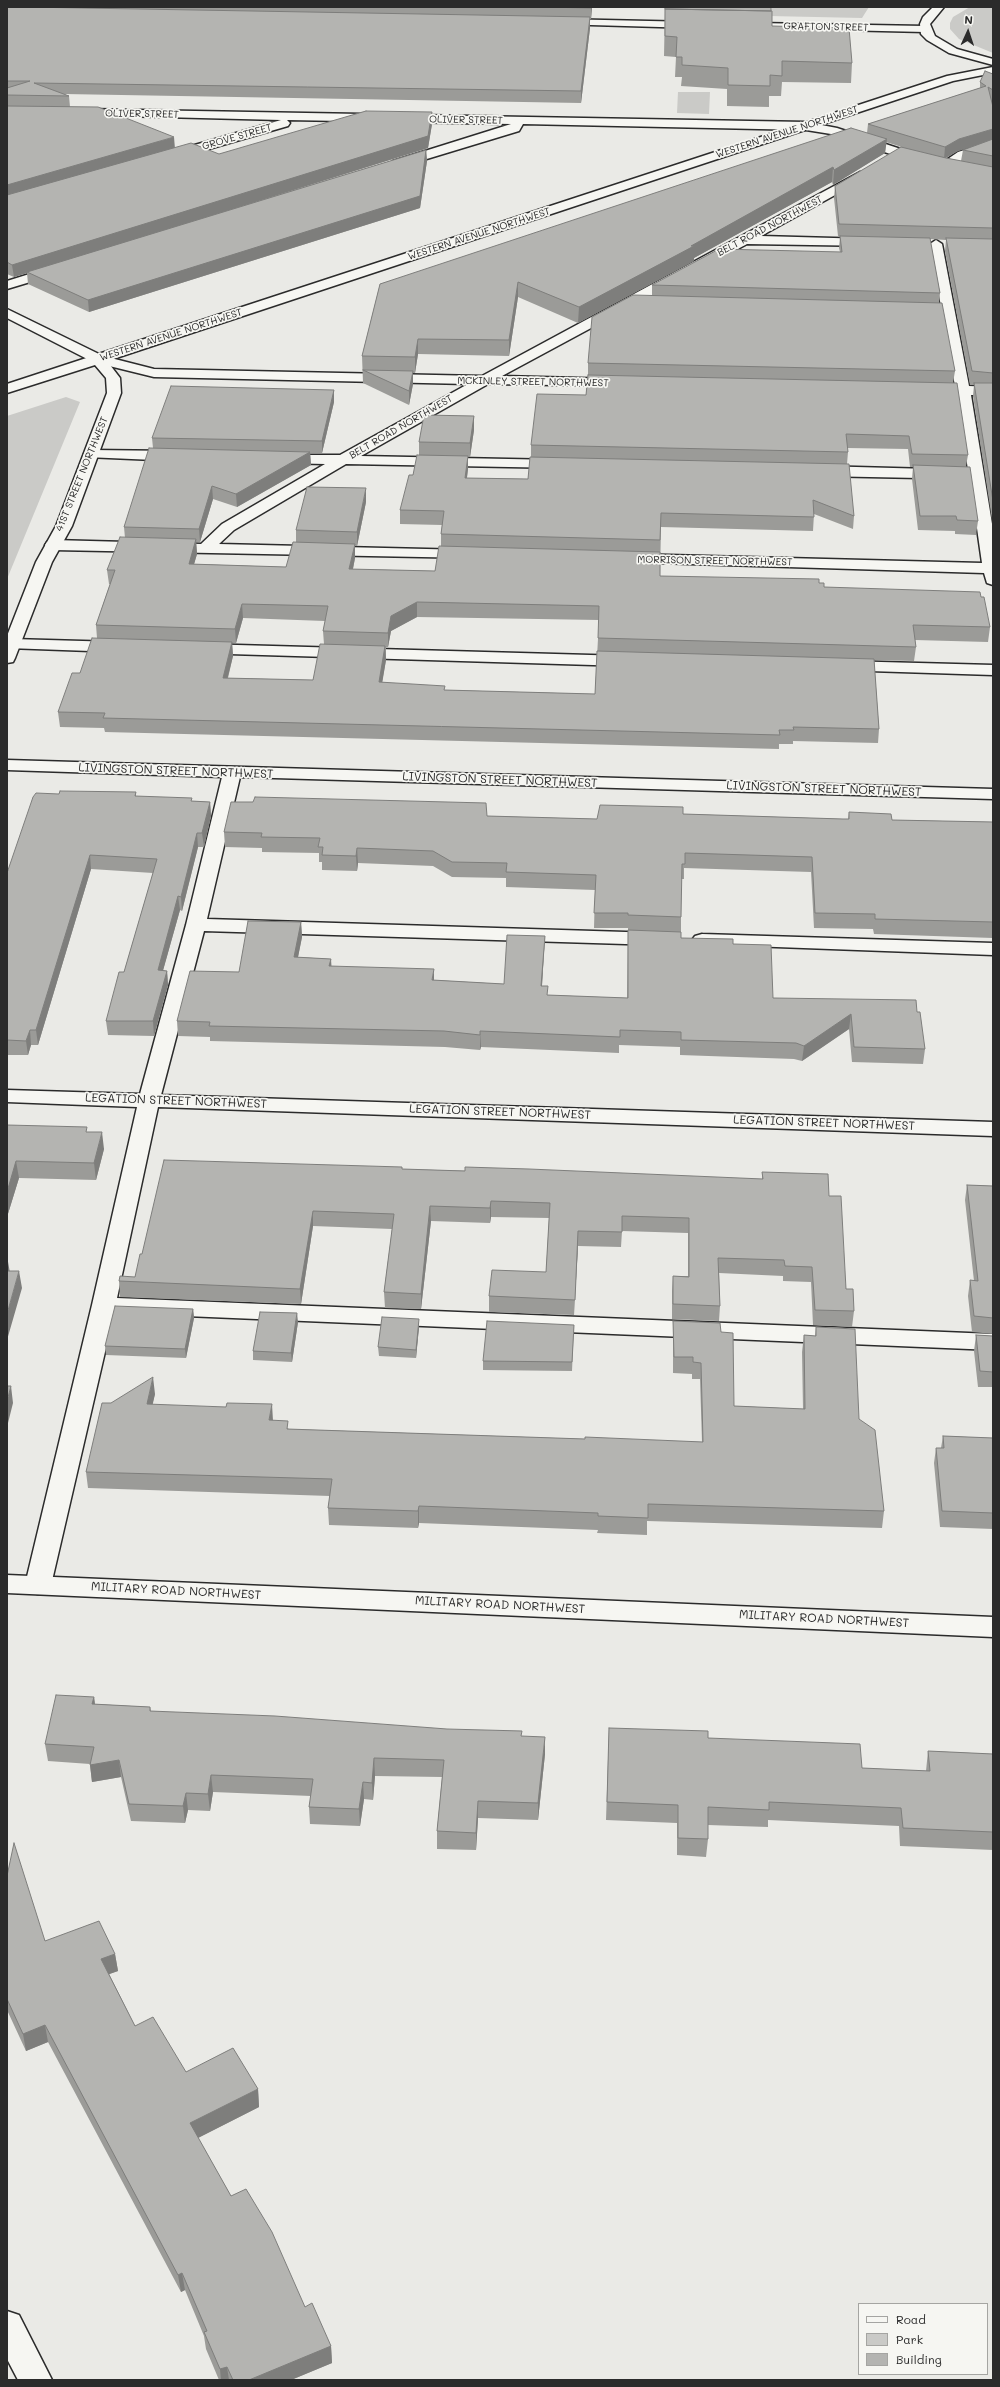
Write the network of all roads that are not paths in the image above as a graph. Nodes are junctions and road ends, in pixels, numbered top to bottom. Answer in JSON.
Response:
{"nodes":[{"id":1,"x":939,"y":7,"type":"edge"},
{"id":2,"x":548,"y":22,"type":"edge"},
{"id":3,"x":705,"y":25,"type":"edge"},
{"id":4,"x":741,"y":26,"type":"edge"},
{"id":5,"x":925,"y":29,"type":"junction"},
{"id":6,"x":953,"y":51,"type":"junction"},
{"id":7,"x":993,"y":62,"type":"edge"},
{"id":8,"x":993,"y":70,"type":"edge"},
{"id":9,"x":950,"y":78,"type":"junction"},
{"id":10,"x":70,"y":113,"type":"edge"},
{"id":11,"x":305,"y":117,"type":"junction"},
{"id":12,"x":517,"y":121,"type":"junction"},
{"id":13,"x":806,"y":126,"type":"junction"},
{"id":14,"x":993,"y":144,"type":"edge"},
{"id":15,"x":898,"y":153,"type":"junction"},
{"id":16,"x":159,"y":159,"type":"edge"},
{"id":17,"x":885,"y":161,"type":"edge"},
{"id":18,"x":946,"y":165,"type":"junction"},
{"id":19,"x":386,"y":168,"type":"edge"},
{"id":20,"x":872,"y":169,"type":"edge"},
{"id":21,"x":966,"y":169,"type":"edge"},
{"id":22,"x":743,"y":240,"type":"junction"},
{"id":23,"x":882,"y":243,"type":"edge"},
{"id":24,"x":920,"y":244,"type":"edge"},
{"id":25,"x":68,"y":266,"type":"edge"},
{"id":26,"x":7,"y":284,"type":"edge"},
{"id":27,"x":629,"y":302,"type":"junction"},
{"id":28,"x":661,"y":302,"type":"edge"},
{"id":29,"x":931,"y":309,"type":"edge"},
{"id":30,"x":946,"y":310,"type":"junction"},
{"id":31,"x":7,"y":313,"type":"edge"},
{"id":32,"x":98,"y":359,"type":"junction"},
{"id":33,"x":483,"y":381,"type":"junction"},
{"id":34,"x":633,"y":384,"type":"edge"},
{"id":35,"x":7,"y":389,"type":"edge"},
{"id":36,"x":916,"y":390,"type":"edge"},
{"id":37,"x":964,"y":391,"type":"junction"},
{"id":38,"x":993,"y":391,"type":"edge"},
{"id":39,"x":93,"y":448,"type":"junction"},
{"id":40,"x":193,"y":456,"type":"edge"},
{"id":41,"x":269,"y":458,"type":"edge"},
{"id":42,"x":342,"y":460,"type":"junction"},
{"id":43,"x":572,"y":465,"type":"edge"},
{"id":44,"x":801,"y":471,"type":"edge"},
{"id":45,"x":976,"y":475,"type":"junction"},
{"id":46,"x":53,"y":545,"type":"junction"},
{"id":47,"x":205,"y":549,"type":"junction"},
{"id":48,"x":483,"y":556,"type":"edge"},
{"id":49,"x":618,"y":559,"type":"edge"},
{"id":50,"x":992,"y":572,"type":"edge"},
{"id":51,"x":130,"y":647,"type":"edge"},
{"id":52,"x":186,"y":649,"type":"edge"},
{"id":53,"x":10,"y":651,"type":"edge"},
{"id":54,"x":642,"y":661,"type":"edge"},
{"id":55,"x":825,"y":666,"type":"edge"},
{"id":56,"x":993,"y":670,"type":"edge"},
{"id":57,"x":7,"y":765,"type":"edge"},
{"id":58,"x":232,"y":773,"type":"junction"},
{"id":59,"x":993,"y":794,"type":"edge"},
{"id":60,"x":196,"y":925,"type":"junction"},
{"id":61,"x":993,"y":948,"type":"edge"},
{"id":62,"x":7,"y":1096,"type":"edge"},
{"id":63,"x":150,"y":1100,"type":"junction"},
{"id":64,"x":993,"y":1129,"type":"edge"},
{"id":65,"x":104,"y":1305,"type":"junction"},
{"id":66,"x":993,"y":1342,"type":"edge"},
{"id":67,"x":7,"y":1584,"type":"edge"},
{"id":68,"x":38,"y":1585,"type":"junction"},
{"id":69,"x":993,"y":1627,"type":"edge"},
{"id":70,"x":7,"y":2326,"type":"edge"},
{"id":71,"x":35,"y":2380,"type":"edge"}],
"edges":[{"from":1,"to":5,"type":"street"},
{"from":2,"to":3,"type":"street"},
{"from":4,"to":5,"type":"street","name":"GRAFTON STREET"},
{"from":5,"to":6,"type":"street"},
{"from":6,"to":7,"type":"street"},
{"from":6,"to":9,"type":"street"},
{"from":8,"to":9,"type":"street","name":"WESTERN AVENUE NORTHWEST"},
{"from":9,"to":13,"type":"street","name":"WESTERN AVENUE NORTHWEST"},
{"from":10,"to":11,"type":"street","name":"OLIVER STREET"},
{"from":11,"to":12,"type":"street","name":"OLIVER STREET"},
{"from":11,"to":16,"type":"street","name":"GROVE STREET"},
{"from":12,"to":13,"type":"street","name":"OLIVER STREET"},
{"from":12,"to":19,"type":"street"},
{"from":13,"to":15,"type":"street"},
{"from":13,"to":32,"type":"street","name":"WESTERN AVENUE NORTHWEST"},
{"from":14,"to":18,"type":"street"},
{"from":15,"to":17,"type":"street"},
{"from":15,"to":18,"type":"street"},
{"from":18,"to":21,"type":"street"},
{"from":20,"to":22,"type":"street","name":"BELT ROAD NORTHWEST"},
{"from":22,"to":23,"type":"street"},
{"from":22,"to":27,"type":"street","name":"BELT ROAD NORTHWEST"},
{"from":24,"to":30,"type":"street"},
{"from":25,"to":26,"type":"street"},
{"from":27,"to":28,"type":"street"},
{"from":27,"to":33,"type":"street","name":"BELT ROAD NORTHWEST"},
{"from":29,"to":30,"type":"street"},
{"from":30,"to":37,"type":"street"},
{"from":31,"to":32,"type":"street"},
{"from":32,"to":33,"type":"street","name":"MCKINLEY STREET NORTHWEST"},
{"from":32,"to":35,"type":"street","name":"WESTERN AVENUE NORTHWEST"},
{"from":32,"to":39,"type":"street","name":"41ST STREET NORTHWEST"},
{"from":33,"to":34,"type":"street","name":"MCKINLEY STREET NORTHWEST"},
{"from":33,"to":42,"type":"street","name":"BELT ROAD NORTHWEST"},
{"from":36,"to":37,"type":"street"},
{"from":37,"to":38,"type":"street"},
{"from":37,"to":45,"type":"street"},
{"from":39,"to":40,"type":"street"},
{"from":39,"to":46,"type":"street","name":"41ST STREET NORTHWEST"},
{"from":41,"to":42,"type":"street"},
{"from":42,"to":43,"type":"street"},
{"from":42,"to":47,"type":"street","name":"BELT ROAD NORTHWEST"},
{"from":44,"to":45,"type":"street"},
{"from":45,"to":50,"type":"street"},
{"from":46,"to":47,"type":"street"},
{"from":46,"to":53,"type":"street","name":"41ST STREET NORTHWEST"},
{"from":47,"to":48,"type":"street"},
{"from":49,"to":50,"type":"street","name":"MORRISON STREET NORTHWEST"},
{"from":51,"to":53,"type":"street"},
{"from":52,"to":54,"type":"street"},
{"from":55,"to":56,"type":"street"},
{"from":57,"to":58,"type":"street","name":"LIVINGSTON STREET NORTHWEST"},
{"from":58,"to":59,"type":"street","name":"LIVINGSTON STREET NORTHWEST"},
{"from":58,"to":60,"type":"street"},
{"from":60,"to":61,"type":"street"},
{"from":60,"to":63,"type":"street"},
{"from":62,"to":63,"type":"street","name":"LEGATION STREET NORTHWEST"},
{"from":63,"to":64,"type":"street","name":"LEGATION STREET NORTHWEST"},
{"from":63,"to":65,"type":"street"},
{"from":65,"to":66,"type":"street"},
{"from":65,"to":68,"type":"street"},
{"from":67,"to":68,"type":"street","name":"MILITARY ROAD NORTHWEST"},
{"from":68,"to":69,"type":"street","name":"MILITARY ROAD NORTHWEST"},
{"from":70,"to":71,"type":"street"}]}
